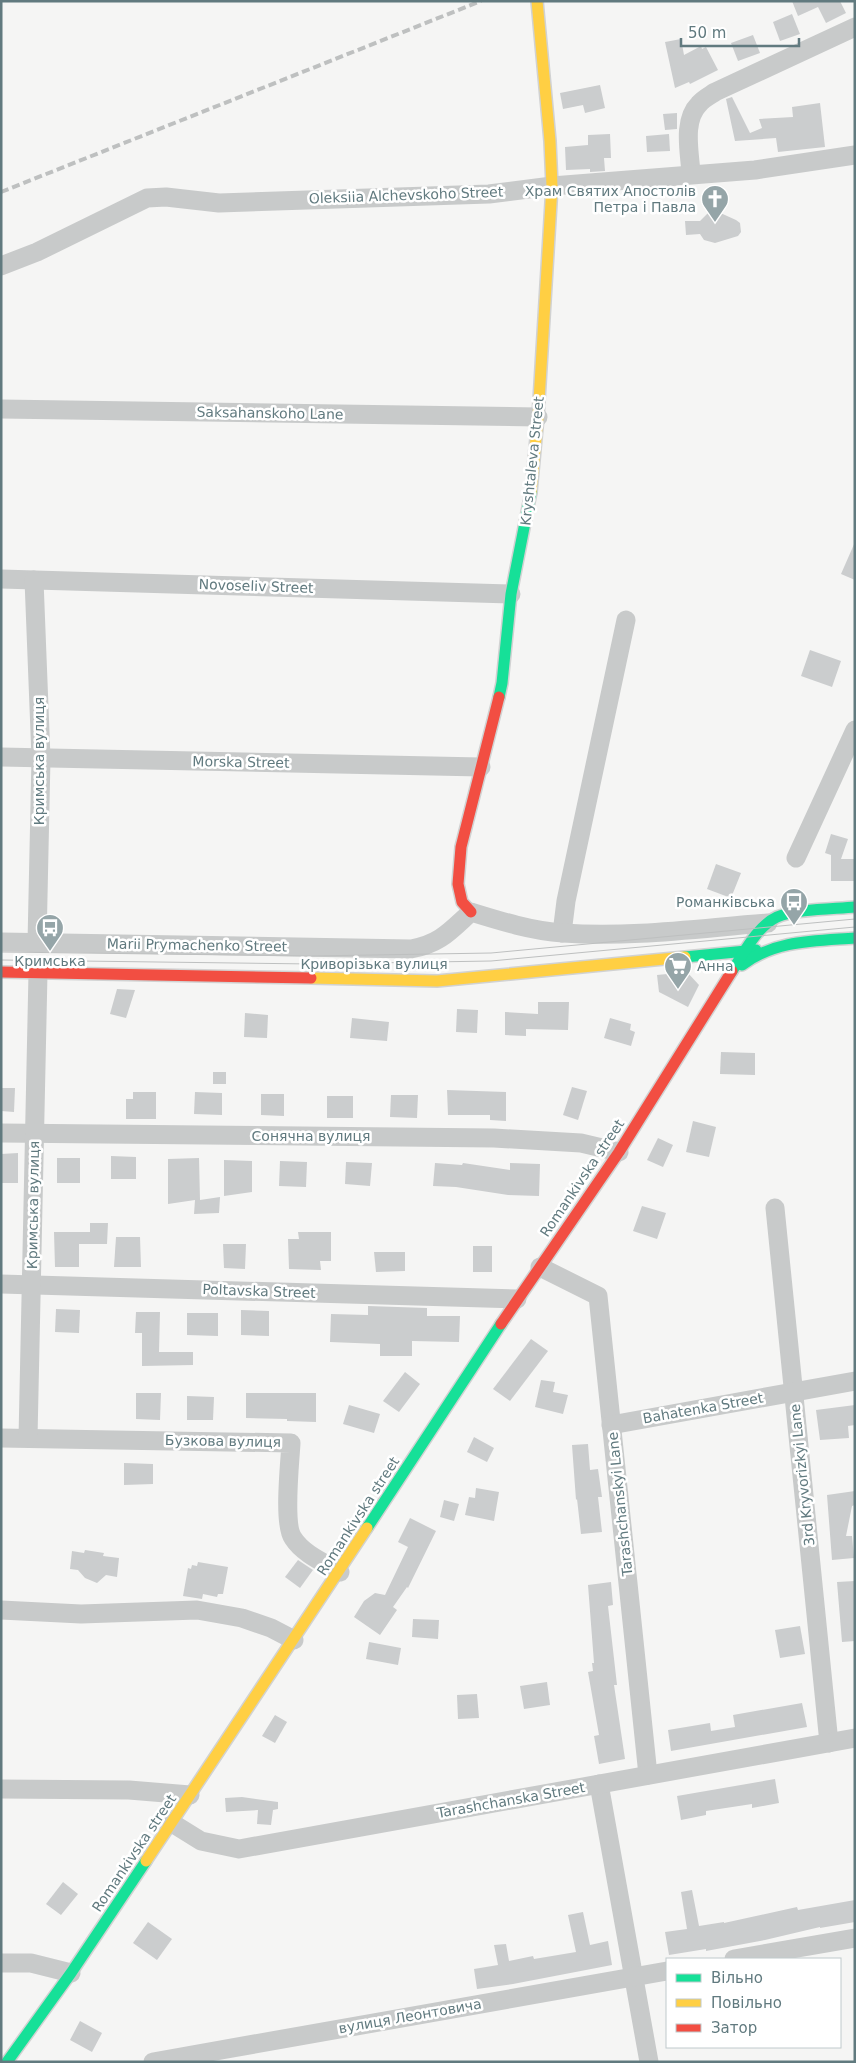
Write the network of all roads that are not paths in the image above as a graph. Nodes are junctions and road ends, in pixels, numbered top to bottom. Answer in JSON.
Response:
{"nodes":[{"id":1,"x":537,"y":1,"type":"edge"},
{"id":2,"x":855,"y":27,"type":"edge"},
{"id":3,"x":855,"y":155,"type":"edge"},
{"id":4,"x":691,"y":174,"type":"junction"},
{"id":5,"x":552,"y":186,"type":"junction"},
{"id":6,"x":1,"y":266,"type":"edge"},
{"id":7,"x":1,"y":409,"type":"edge"},
{"id":8,"x":538,"y":417,"type":"junction"},
{"id":9,"x":1,"y":579,"type":"edge"},
{"id":10,"x":34,"y":580,"type":"junction"},
{"id":11,"x":511,"y":594,"type":"junction"},
{"id":12,"x":626,"y":620,"type":"dead end"},
{"id":13,"x":855,"y":730,"type":"edge"},
{"id":14,"x":1,"y":757,"type":"edge"},
{"id":15,"x":41,"y":758,"type":"junction"},
{"id":16,"x":481,"y":767,"type":"junction"},
{"id":17,"x":796,"y":858,"type":"dead end"},
{"id":18,"x":855,"y":907,"type":"edge"},
{"id":19,"x":471,"y":912,"type":"junction"},
{"id":20,"x":768,"y":923,"type":"junction"},
{"id":21,"x":562,"y":933,"type":"junction"},
{"id":22,"x":855,"y":938,"type":"edge"},
{"id":23,"x":1,"y":942,"type":"edge"},
{"id":24,"x":37,"y":943,"type":"junction"},
{"id":25,"x":769,"y":948,"type":"junction"},
{"id":26,"x":745,"y":952,"type":"junction"},
{"id":27,"x":1,"y":972,"type":"edge"},
{"id":28,"x":38,"y":973,"type":"junction"},
{"id":29,"x":725,"y":981,"type":"junction"},
{"id":30,"x":1,"y":1133,"type":"edge"},
{"id":31,"x":34,"y":1134,"type":"junction"},
{"id":32,"x":619,"y":1152,"type":"junction"},
{"id":33,"x":775,"y":1208,"type":"dead end"},
{"id":34,"x":540,"y":1267,"type":"junction"},
{"id":35,"x":1,"y":1284,"type":"edge"},
{"id":36,"x":31,"y":1284,"type":"junction"},
{"id":37,"x":517,"y":1299,"type":"junction"},
{"id":38,"x":855,"y":1381,"type":"edge"},
{"id":39,"x":794,"y":1392,"type":"junction"},
{"id":40,"x":611,"y":1425,"type":"junction"},
{"id":41,"x":1,"y":1438,"type":"edge"},
{"id":42,"x":28,"y":1438,"type":"junction"},
{"id":43,"x":340,"y":1572,"type":"junction"},
{"id":44,"x":1,"y":1610,"type":"edge"},
{"id":45,"x":294,"y":1640,"type":"junction"},
{"id":46,"x":855,"y":1738,"type":"edge"},
{"id":47,"x":829,"y":1743,"type":"junction"},
{"id":48,"x":648,"y":1775,"type":"junction"},
{"id":49,"x":600,"y":1784,"type":"junction"},
{"id":50,"x":1,"y":1789,"type":"edge"},
{"id":51,"x":190,"y":1795,"type":"junction"},
{"id":52,"x":172,"y":1823,"type":"junction"},
{"id":53,"x":855,"y":1938,"type":"edge"},
{"id":54,"x":740,"y":1958,"type":"edge"},
{"id":55,"x":1,"y":1963,"type":"edge"},
{"id":56,"x":666,"y":1971,"type":"edge"},
{"id":57,"x":71,"y":1972,"type":"junction"},
{"id":58,"x":633,"y":1977,"type":"junction"},
{"id":59,"x":7,"y":2062,"type":"edge"},
{"id":60,"x":153,"y":2062,"type":"edge"},
{"id":61,"x":649,"y":2062,"type":"edge"}],
"edges":[{"from":1,"to":5,"type":"street","name":"Kryshtaleva Street"},
{"from":2,"to":4,"type":"street"},
{"from":3,"to":4,"type":"street","name":"Oleksiia Alchevskoho Street"},
{"from":4,"to":5,"type":"street","name":"Oleksiia Alchevskoho Street"},
{"from":5,"to":6,"type":"street","name":"Oleksiia Alchevskoho Street"},
{"from":5,"to":8,"type":"street","name":"Kryshtaleva Street"},
{"from":7,"to":8,"type":"street","name":"Saksahanskoho Lane"},
{"from":8,"to":11,"type":"street","name":"Kryshtaleva Street"},
{"from":9,"to":10,"type":"street","name":"Novoseliv Street"},
{"from":10,"to":11,"type":"street","name":"Novoseliv Street"},
{"from":10,"to":15,"type":"street","name":"Кримська вулиця"},
{"from":11,"to":16,"type":"street","name":"Kryshtaleva Street"},
{"from":12,"to":21,"type":"street"},
{"from":13,"to":17,"type":"street"},
{"from":14,"to":15,"type":"street","name":"Morska Street"},
{"from":15,"to":16,"type":"street","name":"Morska Street"},
{"from":15,"to":24,"type":"street","name":"Кримська вулиця"},
{"from":16,"to":19,"type":"street","name":"Kryshtaleva Street"},
{"from":18,"to":20,"type":"street"},
{"from":19,"to":21,"type":"street"},
{"from":19,"to":24,"type":"street","name":"Marii Prymachenko Street"},
{"from":20,"to":21,"type":"street"},
{"from":20,"to":26,"type":"street"},
{"from":22,"to":25,"type":"street","name":"Криворізька вулиця"},
{"from":23,"to":24,"type":"street","name":"Marii Prymachenko Street"},
{"from":25,"to":26,"type":"street","name":"Криворізька вулиця"},
{"from":25,"to":29,"type":"street"},
{"from":26,"to":28,"type":"street","name":"Криворізька вулиця"},
{"from":26,"to":29,"type":"street"},
{"from":27,"to":28,"type":"street","name":"Криворізька вулиця"},
{"from":28,"to":31,"type":"street","name":"Кримська вулиця"},
{"from":29,"to":32,"type":"street","name":"Romankivska street"},
{"from":30,"to":31,"type":"street","name":"Сонячна вулиця"},
{"from":31,"to":32,"type":"street","name":"Сонячна вулиця"},
{"from":31,"to":36,"type":"street","name":"Кримська вулиця"},
{"from":32,"to":34,"type":"street","name":"Romankivska street"},
{"from":33,"to":39,"type":"street","name":"3rd Kryvorizkyi Lane"},
{"from":34,"to":37,"type":"street","name":"Romankivska street"},
{"from":34,"to":40,"type":"street","name":"Tarashchanskyi Lane"},
{"from":35,"to":36,"type":"street","name":"Poltavska Street"},
{"from":36,"to":37,"type":"street","name":"Poltavska Street"},
{"from":36,"to":42,"type":"street","name":"Кримська вулиця"},
{"from":37,"to":43,"type":"street","name":"Romankivska street"},
{"from":38,"to":39,"type":"street","name":"Bahatenka Street"},
{"from":39,"to":40,"type":"street","name":"Bahatenka Street"},
{"from":39,"to":47,"type":"street","name":"3rd Kryvorizkyi Lane"},
{"from":40,"to":48,"type":"street","name":"Tarashchanskyi Lane"},
{"from":41,"to":42,"type":"street","name":"Бузкова вулиця"},
{"from":42,"to":43,"type":"street","name":"Бузкова вулиця"},
{"from":43,"to":45,"type":"street","name":"Romankivska street"},
{"from":44,"to":45,"type":"street"},
{"from":45,"to":51,"type":"street","name":"Romankivska street"},
{"from":46,"to":47,"type":"street","name":"Tarashchanska Street"},
{"from":47,"to":48,"type":"street","name":"Tarashchanska Street"},
{"from":48,"to":49,"type":"street","name":"Tarashchanska Street"},
{"from":49,"to":52,"type":"street","name":"Tarashchanska Street"},
{"from":49,"to":58,"type":"street"},
{"from":50,"to":51,"type":"street"},
{"from":51,"to":52,"type":"street","name":"Romankivska street"},
{"from":52,"to":57,"type":"street","name":"Romankivska street"},
{"from":53,"to":54,"type":"street"},
{"from":55,"to":57,"type":"street"},
{"from":56,"to":58,"type":"street","name":"вулиця Леонтовича"},
{"from":57,"to":59,"type":"street","name":"Romankivska street"},
{"from":58,"to":60,"type":"street","name":"вулиця Леонтовича"},
{"from":58,"to":61,"type":"street"}]}
